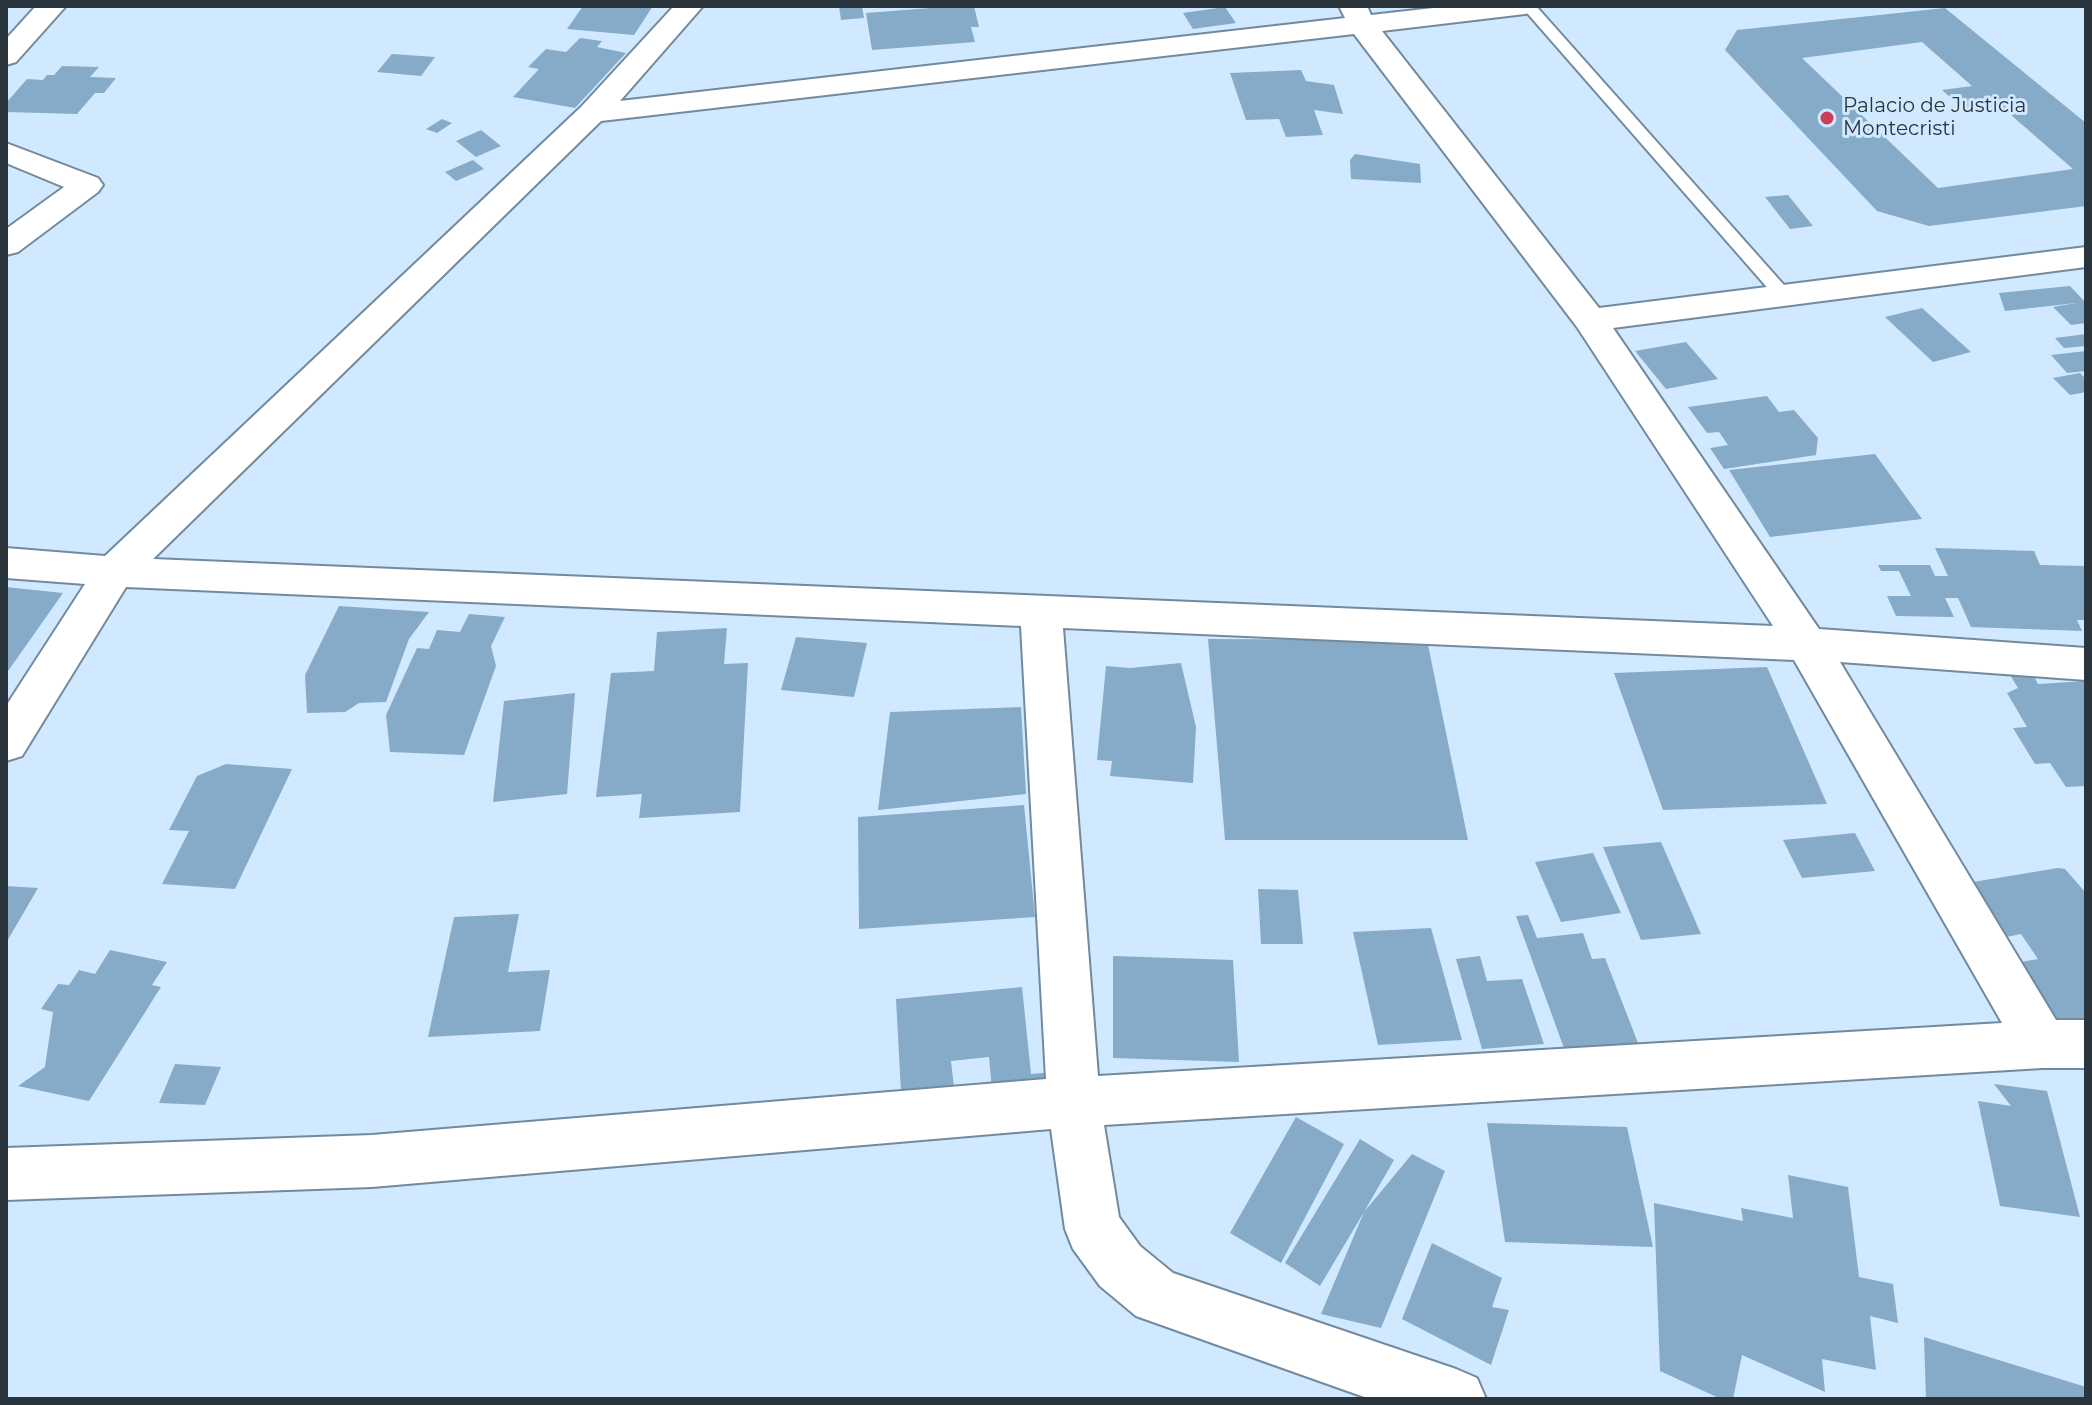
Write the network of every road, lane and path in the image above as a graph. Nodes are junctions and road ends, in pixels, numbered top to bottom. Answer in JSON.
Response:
{"nodes":[{"id":1,"x":689,"y":6,"type":"edge"},
{"id":2,"x":1527,"y":6,"type":"edge"},
{"id":3,"x":49,"y":8,"type":"edge"},
{"id":4,"x":6,"y":10,"type":"edge"},
{"id":5,"x":1358,"y":15,"type":"edge"},
{"id":6,"x":6,"y":56,"type":"edge"},
{"id":7,"x":592,"y":113,"type":"junction"},
{"id":8,"x":6,"y":152,"type":"edge"},
{"id":9,"x":6,"y":245,"type":"edge"},
{"id":10,"x":2086,"y":257,"type":"edge"},
{"id":11,"x":1785,"y":297,"type":"junction"},
{"id":12,"x":1590,"y":320,"type":"junction"},
{"id":13,"x":6,"y":563,"type":"edge"},
{"id":14,"x":114,"y":572,"type":"junction"},
{"id":15,"x":1041,"y":613,"type":"junction"},
{"id":16,"x":1807,"y":644,"type":"junction"},
{"id":17,"x":2086,"y":664,"type":"edge"},
{"id":18,"x":6,"y":743,"type":"edge"},
{"id":19,"x":2064,"y":1044,"type":"edge"},
{"id":20,"x":1074,"y":1102,"type":"junction"},
{"id":21,"x":6,"y":1174,"type":"edge"},
{"id":22,"x":1456,"y":1399,"type":"edge"}],
"edges":[{"from":1,"to":7,"type":"street"},
{"from":2,"to":5,"type":"street"},
{"from":2,"to":11,"type":"lane"},
{"from":3,"to":4,"type":"street"},
{"from":3,"to":6,"type":"street"},
{"from":5,"to":7,"type":"street"},
{"from":5,"to":12,"type":"street"},
{"from":7,"to":14,"type":"street"},
{"from":8,"to":9,"type":"street"},
{"from":10,"to":11,"type":"street"},
{"from":11,"to":12,"type":"street"},
{"from":12,"to":16,"type":"street"},
{"from":13,"to":14,"type":"street"},
{"from":14,"to":15,"type":"street"},
{"from":14,"to":18,"type":"street"},
{"from":15,"to":16,"type":"street"},
{"from":15,"to":20,"type":"street"},
{"from":16,"to":17,"type":"street"},
{"from":16,"to":19,"type":"street"},
{"from":19,"to":20,"type":"street"},
{"from":20,"to":21,"type":"street"},
{"from":20,"to":22,"type":"street"}]}
